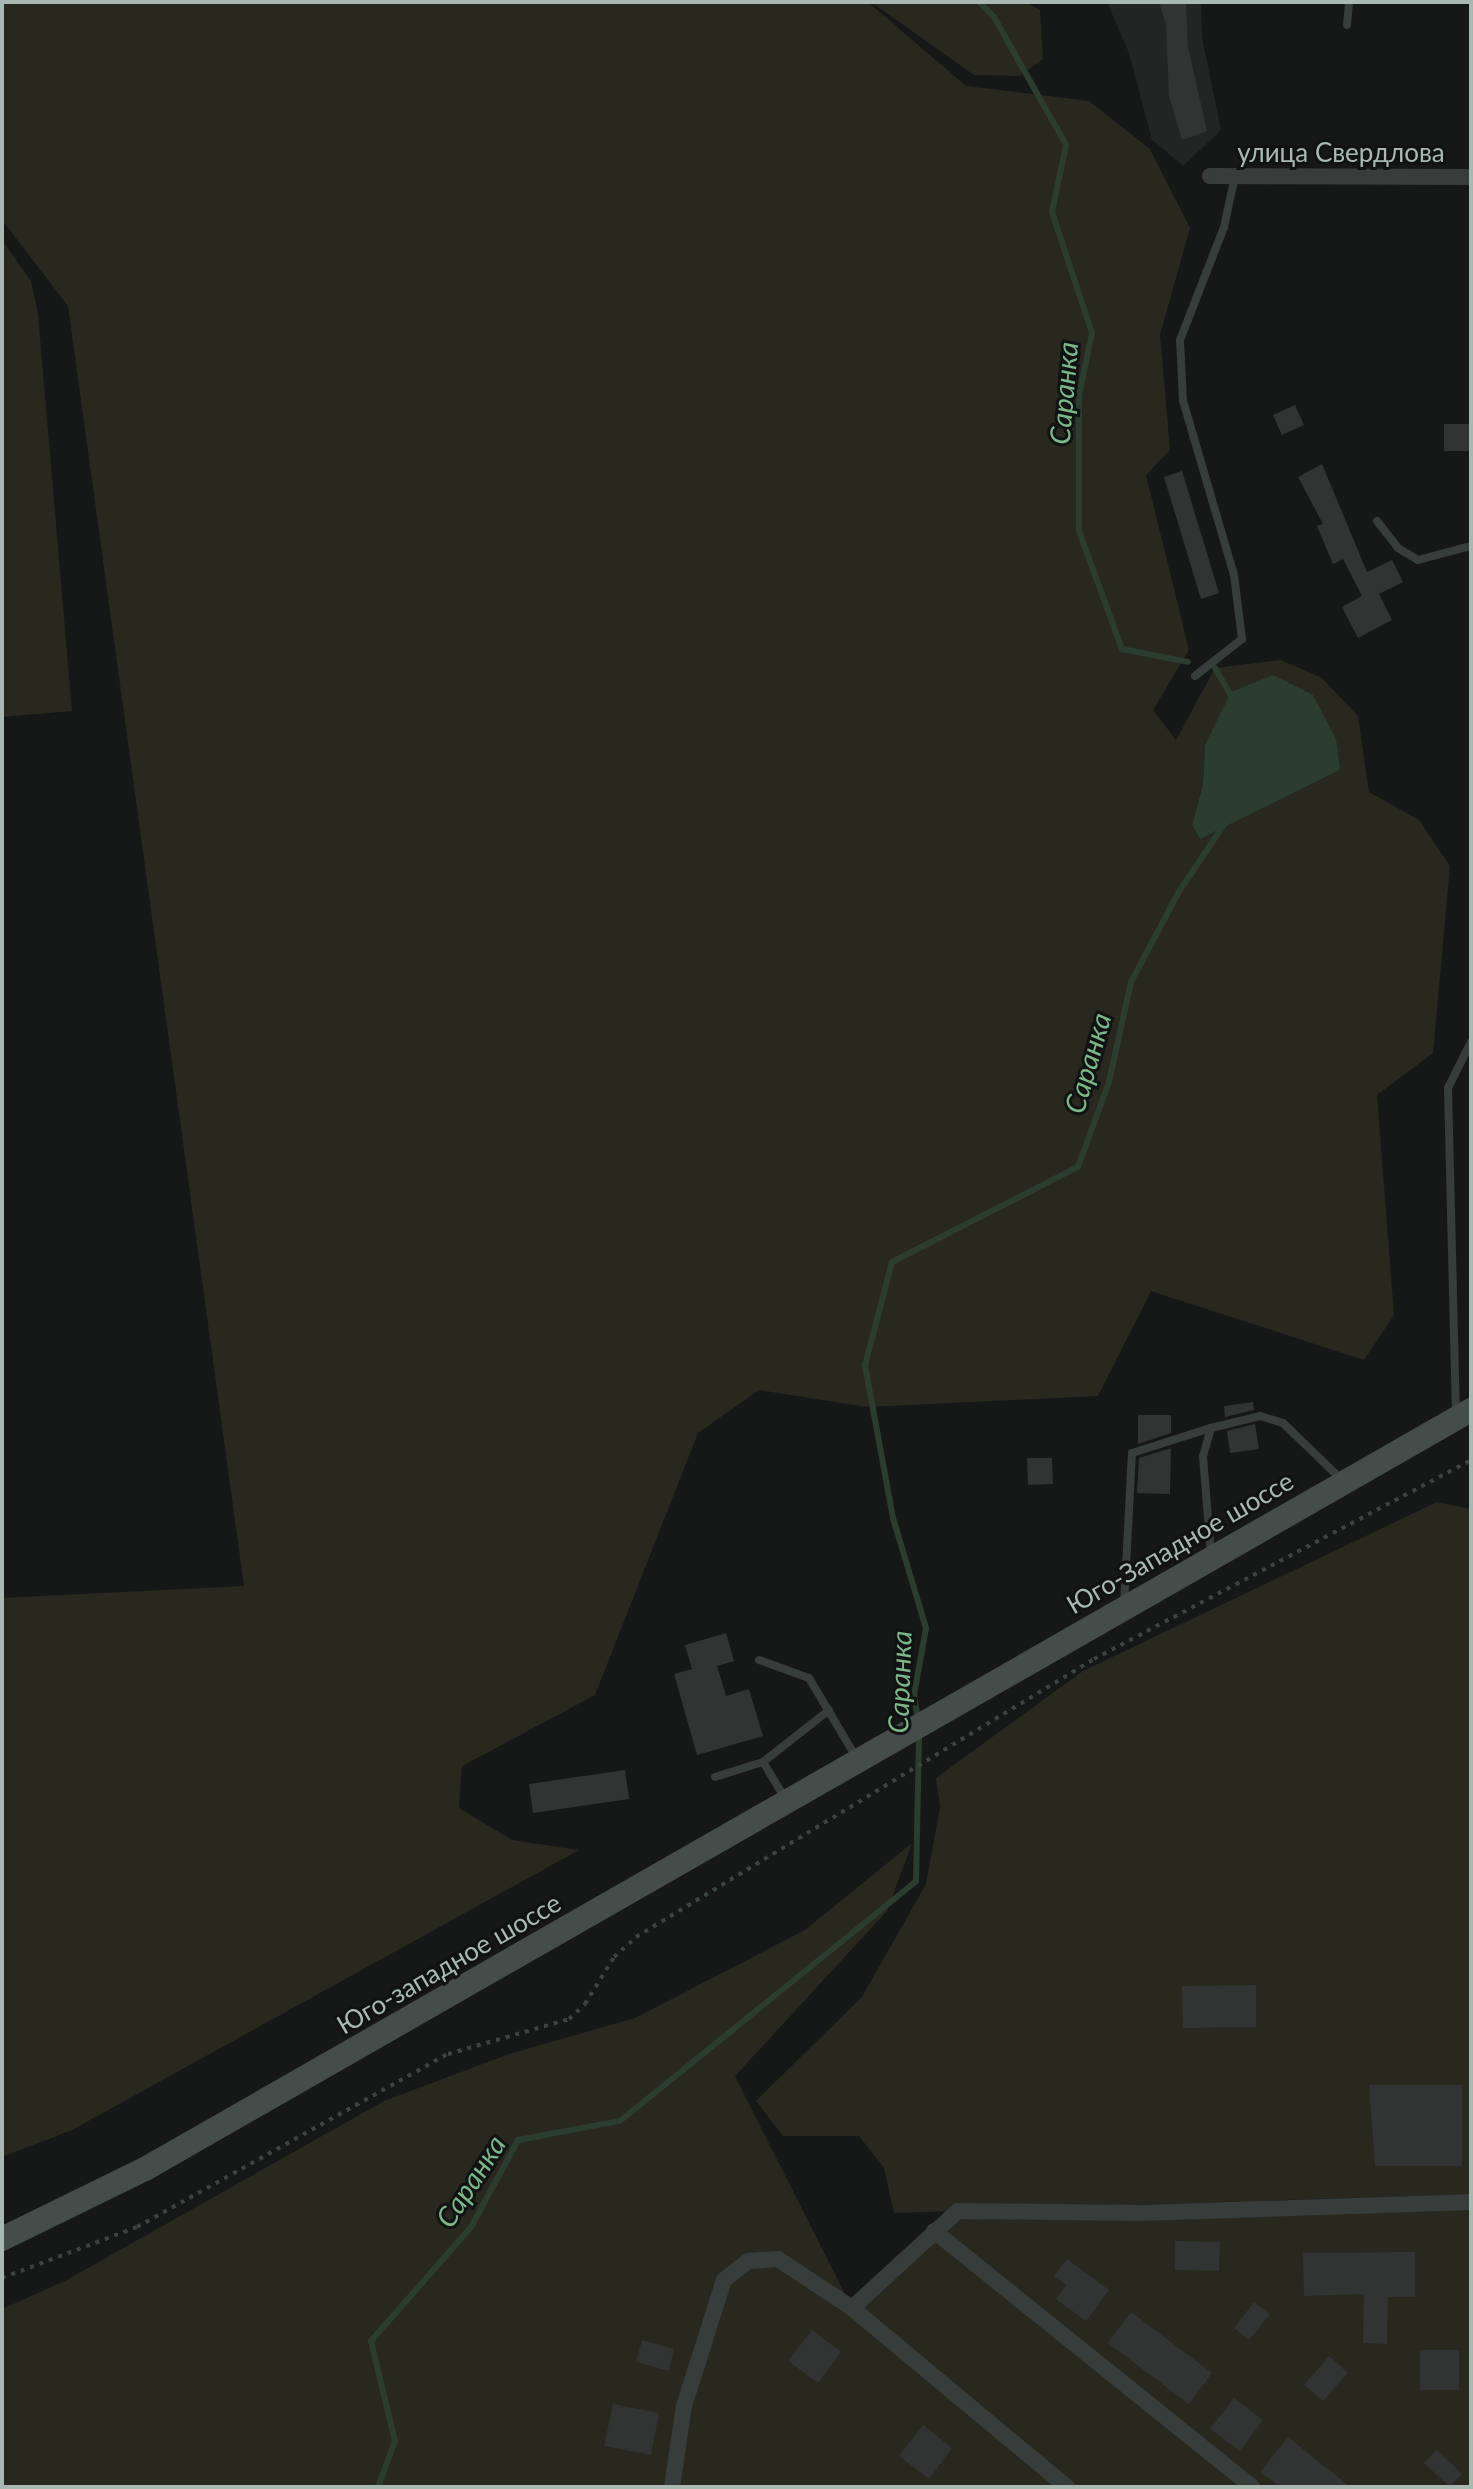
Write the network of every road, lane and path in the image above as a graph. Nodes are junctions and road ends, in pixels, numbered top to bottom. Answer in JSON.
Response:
{"nodes":[{"id":1,"x":1349,"y":2,"type":"edge"},
{"id":2,"x":1347,"y":25,"type":"dead end"},
{"id":3,"x":1210,"y":176,"type":"dead end"},
{"id":4,"x":1235,"y":176,"type":"junction"},
{"id":5,"x":1471,"y":177,"type":"edge"},
{"id":6,"x":1377,"y":521,"type":"dead end"},
{"id":7,"x":1471,"y":546,"type":"edge"},
{"id":8,"x":1195,"y":676,"type":"dead end"},
{"id":9,"x":1471,"y":1042,"type":"edge"},
{"id":10,"x":1463,"y":1414,"type":"edge"},
{"id":11,"x":1211,"y":1428,"type":"junction"},
{"id":12,"x":1471,"y":1460,"type":"edge"},
{"id":13,"x":1343,"y":1482,"type":"junction"},
{"id":14,"x":1211,"y":1554,"type":"junction"},
{"id":15,"x":1124,"y":1607,"type":"junction"},
{"id":16,"x":759,"y":1660,"type":"dead end"},
{"id":17,"x":829,"y":1710,"type":"junction"},
{"id":18,"x":919,"y":1729,"type":"joint"},
{"id":19,"x":763,"y":1762,"type":"junction"},
{"id":20,"x":860,"y":1763,"type":"junction"},
{"id":21,"x":715,"y":1777,"type":"dead end"},
{"id":22,"x":788,"y":1804,"type":"junction"},
{"id":23,"x":1471,"y":2202,"type":"edge"},
{"id":24,"x":934,"y":2231,"type":"junction"},
{"id":25,"x":2,"y":2239,"type":"edge"},
{"id":26,"x":2,"y":2278,"type":"edge"},
{"id":27,"x":852,"y":2308,"type":"junction"},
{"id":28,"x":672,"y":2487,"type":"edge"},
{"id":29,"x":1067,"y":2487,"type":"edge"},
{"id":30,"x":1252,"y":2487,"type":"edge"}],
"edges":[{"from":1,"to":2,"type":"lane"},
{"from":3,"to":4,"type":"street","name":"улица Свердлова"},
{"from":4,"to":5,"type":"street","name":"улица Свердлова"},
{"from":4,"to":8,"type":"lane"},
{"from":6,"to":7,"type":"lane"},
{"from":9,"to":10,"type":"lane"},
{"from":10,"to":13,"type":"main road","name":"Юго-Западное шоссе"},
{"from":11,"to":13,"type":"lane"},
{"from":11,"to":14,"type":"lane"},
{"from":11,"to":15,"type":"lane"},
{"from":12,"to":26,"type":"path"},
{"from":13,"to":14,"type":"main road","name":"Юго-Западное шоссе"},
{"from":14,"to":15,"type":"main road","name":"Юго-Западное шоссе"},
{"from":15,"to":18,"type":"main road","name":"Юго-Западное шоссе"},
{"from":16,"to":17,"type":"lane"},
{"from":17,"to":19,"type":"lane"},
{"from":17,"to":20,"type":"lane"},
{"from":18,"to":20,"type":"main road","name":"Юго-западное шоссе"},
{"from":19,"to":21,"type":"lane"},
{"from":19,"to":22,"type":"lane"},
{"from":20,"to":22,"type":"main road","name":"Юго-западное шоссе"},
{"from":22,"to":25,"type":"main road","name":"Юго-западное шоссе"},
{"from":23,"to":24,"type":"street"},
{"from":24,"to":27,"type":"street"},
{"from":24,"to":30,"type":"street"},
{"from":27,"to":28,"type":"street"},
{"from":27,"to":29,"type":"street"}]}
